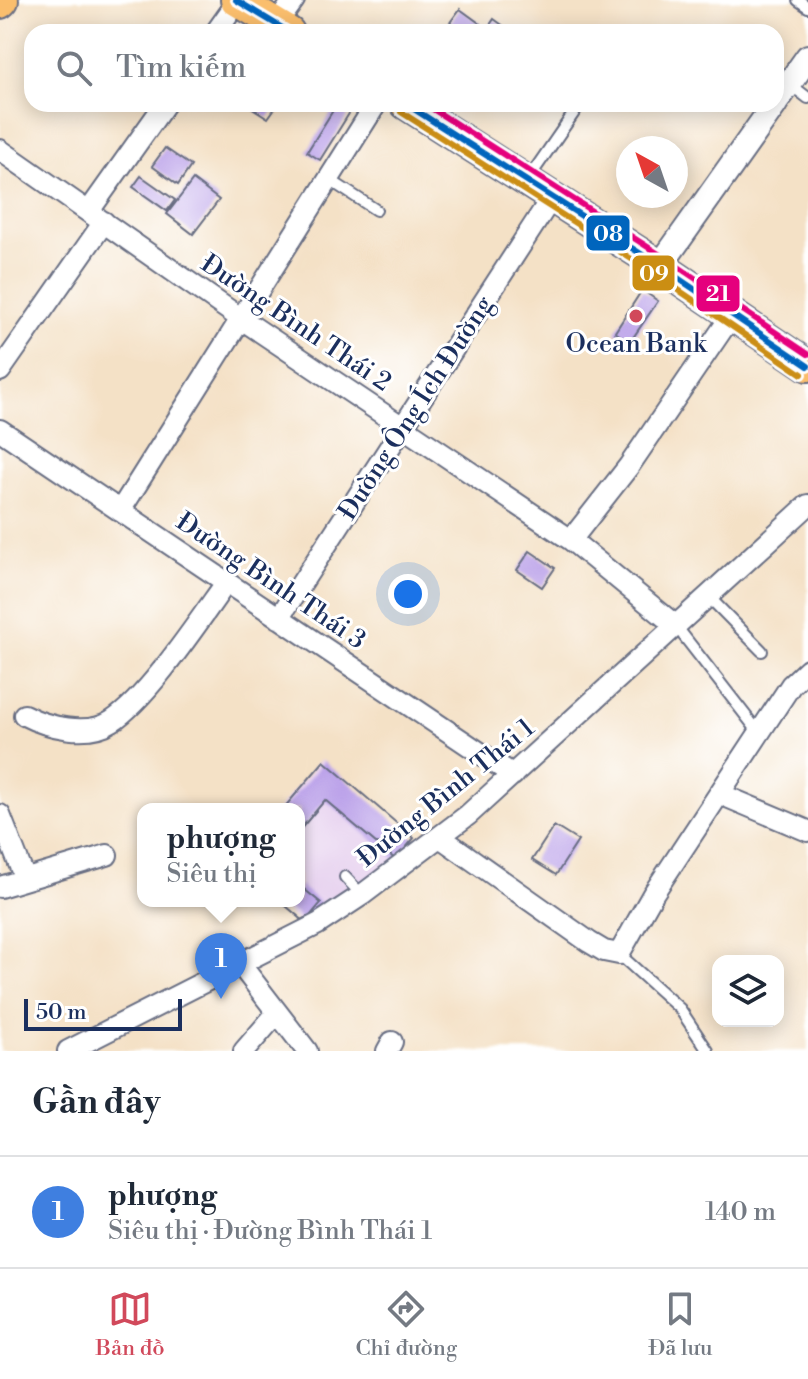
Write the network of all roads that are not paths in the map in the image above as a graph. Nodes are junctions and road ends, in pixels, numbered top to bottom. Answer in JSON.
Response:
{"nodes":[{"id":1,"x":294,"y":0,"type":"edge"},
{"id":2,"x":798,"y":0,"type":"edge"},
{"id":3,"x":237,"y":1,"type":"edge"},
{"id":4,"x":808,"y":7,"type":"edge"},
{"id":5,"x":221,"y":24,"type":"edge"},
{"id":6,"x":275,"y":24,"type":"edge"},
{"id":7,"x":284,"y":24,"type":"edge"},
{"id":8,"x":808,"y":57,"type":"edge"},
{"id":9,"x":784,"y":97,"type":"edge"},
{"id":10,"x":160,"y":112,"type":"edge"},
{"id":11,"x":371,"y":112,"type":"edge"},
{"id":12,"x":418,"y":112,"type":"edge"},
{"id":13,"x":576,"y":112,"type":"edge"},
{"id":14,"x":773,"y":112,"type":"edge"},
{"id":15,"x":0,"y":150,"type":"edge"},
{"id":16,"x":330,"y":180,"type":"junction"},
{"id":17,"x":539,"y":190,"type":"junction"},
{"id":18,"x":376,"y":210,"type":"dead end"},
{"id":19,"x":96,"y":217,"type":"junction"},
{"id":20,"x":660,"y":266,"type":"junction"},
{"id":21,"x":732,"y":315,"type":"junction"},
{"id":22,"x":243,"y":320,"type":"junction"},
{"id":23,"x":808,"y":366,"type":"edge"},
{"id":24,"x":0,"y":371,"type":"edge"},
{"id":25,"x":404,"y":427,"type":"junction"},
{"id":26,"x":0,"y":430,"type":"edge"},
{"id":27,"x":808,"y":505,"type":"edge"},
{"id":28,"x":120,"y":511,"type":"junction"},
{"id":29,"x":571,"y":540,"type":"junction"},
{"id":30,"x":226,"y":583,"type":"junction"},
{"id":31,"x":709,"y":597,"type":"junction"},
{"id":32,"x":279,"y":618,"type":"junction"},
{"id":33,"x":676,"y":626,"type":"junction"},
{"id":34,"x":762,"y":651,"type":"dead end"},
{"id":35,"x":804,"y":679,"type":"edge"},
{"id":36,"x":24,"y":715,"type":"dead end"},
{"id":37,"x":760,"y":734,"type":"junction"},
{"id":38,"x":513,"y":775,"type":"junction"},
{"id":39,"x":720,"y":794,"type":"junction"},
{"id":40,"x":0,"y":815,"type":"edge"},
{"id":41,"x":808,"y":831,"type":"edge"},
{"id":42,"x":440,"y":837,"type":"junction"},
{"id":43,"x":107,"y":855,"type":"dead end"},
{"id":44,"x":345,"y":877,"type":"dead end"},
{"id":45,"x":25,"y":879,"type":"junction"},
{"id":46,"x":0,"y":887,"type":"edge"},
{"id":47,"x":362,"y":895,"type":"junction"},
{"id":48,"x":619,"y":954,"type":"junction"},
{"id":49,"x":240,"y":964,"type":"junction"},
{"id":50,"x":277,"y":1013,"type":"junction"},
{"id":51,"x":68,"y":1051,"type":"edge"},
{"id":52,"x":244,"y":1051,"type":"edge"},
{"id":53,"x":307,"y":1051,"type":"edge"},
{"id":54,"x":708,"y":1051,"type":"edge"}],
"edges":[{"from":1,"to":7,"type":"street"},
{"from":2,"to":4,"type":"lane"},
{"from":3,"to":5,"type":"street"},
{"from":3,"to":6,"type":"main road"},
{"from":8,"to":9,"type":"street"},
{"from":10,"to":19,"type":"street"},
{"from":11,"to":16,"type":"street"},
{"from":12,"to":17,"type":"main road"},
{"from":13,"to":17,"type":"lane"},
{"from":14,"to":20,"type":"street"},
{"from":15,"to":19,"type":"street","name":"Đường Bình Thái 2"},
{"from":16,"to":18,"type":"lane"},
{"from":16,"to":22,"type":"street"},
{"from":17,"to":20,"type":"main road"},
{"from":17,"to":25,"type":"street","name":"Đường Ông Ích Đường"},
{"from":19,"to":22,"type":"street","name":"Đường Bình Thái 2"},
{"from":19,"to":24,"type":"street"},
{"from":20,"to":21,"type":"main road"},
{"from":21,"to":23,"type":"main road"},
{"from":21,"to":29,"type":"street"},
{"from":22,"to":25,"type":"street","name":"Đường Bình Thái 2"},
{"from":22,"to":28,"type":"street"},
{"from":25,"to":29,"type":"street","name":"Đường Bình Thái 2"},
{"from":25,"to":32,"type":"street","name":"Đường Ông Ích Đường"},
{"from":26,"to":28,"type":"street","name":"Đường Bình Thái 3"},
{"from":27,"to":31,"type":"street","name":"Đường Bình Thái 1"},
{"from":28,"to":30,"type":"street","name":"Đường Bình Thái 3"},
{"from":29,"to":33,"type":"street","name":"Đường Bình Thái 2"},
{"from":30,"to":32,"type":"street","name":"Đường Bình Thái 3"},
{"from":30,"to":36,"type":"street"},
{"from":31,"to":33,"type":"street","name":"Đường Bình Thái 1"},
{"from":31,"to":34,"type":"lane"},
{"from":32,"to":38,"type":"street","name":"Đường Bình Thái 3"},
{"from":33,"to":37,"type":"lane"},
{"from":33,"to":38,"type":"street","name":"Đường Bình Thái 1"},
{"from":35,"to":37,"type":"street"},
{"from":37,"to":39,"type":"street"},
{"from":38,"to":42,"type":"street","name":"Đường Bình Thái 1"},
{"from":39,"to":41,"type":"street"},
{"from":39,"to":48,"type":"street"},
{"from":40,"to":45,"type":"street"},
{"from":42,"to":47,"type":"street","name":"Đường Bình Thái 1"},
{"from":42,"to":48,"type":"street"},
{"from":43,"to":45,"type":"street"},
{"from":44,"to":47,"type":"lane"},
{"from":45,"to":46,"type":"street"},
{"from":47,"to":49,"type":"street","name":"Đường Bình Thái 1"},
{"from":48,"to":54,"type":"lane"},
{"from":49,"to":50,"type":"street"},
{"from":49,"to":51,"type":"street","name":"Đường Bình Thái 1"},
{"from":50,"to":52,"type":"street"},
{"from":50,"to":53,"type":"street"}]}
